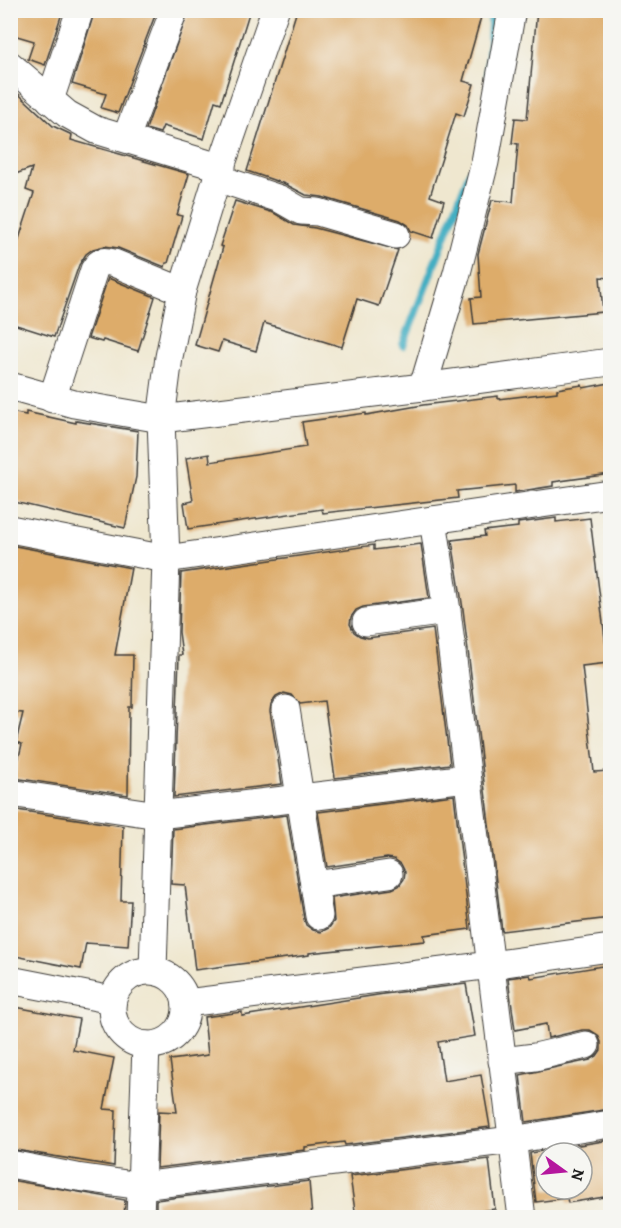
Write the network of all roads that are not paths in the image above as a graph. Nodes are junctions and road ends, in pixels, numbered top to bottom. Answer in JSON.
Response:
{"nodes":[{"id":1,"x":80,"y":10,"type":"edge"},
{"id":2,"x":174,"y":10,"type":"edge"},
{"id":3,"x":512,"y":10,"type":"edge"},
{"id":4,"x":269,"y":12,"type":"edge"},
{"id":5,"x":10,"y":65,"type":"edge"},
{"id":6,"x":50,"y":100,"type":"junction"},
{"id":7,"x":126,"y":138,"type":"junction"},
{"id":8,"x":219,"y":173,"type":"junction"},
{"id":9,"x":396,"y":235,"type":"dead end"},
{"id":10,"x":182,"y":291,"type":"junction"},
{"id":11,"x":610,"y":362,"type":"edge"},
{"id":12,"x":10,"y":386,"type":"edge"},
{"id":13,"x":423,"y":387,"type":"junction"},
{"id":14,"x":52,"y":399,"type":"junction"},
{"id":15,"x":161,"y":419,"type":"junction"},
{"id":16,"x":610,"y":494,"type":"edge"},
{"id":17,"x":433,"y":520,"type":"junction"},
{"id":18,"x":10,"y":530,"type":"edge"},
{"id":19,"x":166,"y":559,"type":"junction"},
{"id":20,"x":447,"y":611,"type":"junction"},
{"id":21,"x":366,"y":622,"type":"dead end"},
{"id":22,"x":286,"y":709,"type":"dead end"},
{"id":23,"x":467,"y":778,"type":"junction"},
{"id":24,"x":10,"y":793,"type":"edge"},
{"id":25,"x":300,"y":798,"type":"junction"},
{"id":26,"x":158,"y":814,"type":"junction"},
{"id":27,"x":389,"y":874,"type":"dead end"},
{"id":28,"x":314,"y":885,"type":"junction"},
{"id":29,"x":320,"y":916,"type":"dead end"},
{"id":30,"x":610,"y":948,"type":"edge"},
{"id":31,"x":491,"y":965,"type":"junction"},
{"id":32,"x":153,"y":970,"type":"junction"},
{"id":33,"x":10,"y":980,"type":"edge"},
{"id":34,"x":112,"y":1000,"type":"junction"},
{"id":35,"x":186,"y":1003,"type":"junction"},
{"id":36,"x":586,"y":1045,"type":"dead end"},
{"id":37,"x":146,"y":1046,"type":"junction"},
{"id":38,"x":502,"y":1061,"type":"junction"},
{"id":39,"x":610,"y":1125,"type":"edge"},
{"id":40,"x":512,"y":1140,"type":"junction"},
{"id":41,"x":10,"y":1164,"type":"edge"},
{"id":42,"x":141,"y":1185,"type":"junction"},
{"id":43,"x":140,"y":1218,"type":"edge"},
{"id":44,"x":522,"y":1218,"type":"edge"}],
"edges":[{"from":1,"to":6,"type":"street"},
{"from":2,"to":7,"type":"street"},
{"from":3,"to":13,"type":"street"},
{"from":4,"to":8,"type":"street"},
{"from":5,"to":6,"type":"street"},
{"from":6,"to":7,"type":"street"},
{"from":7,"to":8,"type":"street"},
{"from":8,"to":9,"type":"street"},
{"from":8,"to":10,"type":"street"},
{"from":10,"to":14,"type":"street"},
{"from":10,"to":15,"type":"street"},
{"from":11,"to":13,"type":"street"},
{"from":12,"to":14,"type":"street"},
{"from":13,"to":15,"type":"street"},
{"from":14,"to":15,"type":"street"},
{"from":15,"to":19,"type":"street"},
{"from":16,"to":17,"type":"street"},
{"from":17,"to":19,"type":"street"},
{"from":17,"to":20,"type":"street"},
{"from":18,"to":19,"type":"street"},
{"from":19,"to":26,"type":"street"},
{"from":20,"to":21,"type":"street"},
{"from":20,"to":23,"type":"street"},
{"from":22,"to":25,"type":"street"},
{"from":23,"to":25,"type":"street"},
{"from":23,"to":31,"type":"street"},
{"from":24,"to":26,"type":"street"},
{"from":25,"to":26,"type":"street"},
{"from":25,"to":28,"type":"street"},
{"from":26,"to":32,"type":"street"},
{"from":27,"to":28,"type":"street"},
{"from":28,"to":29,"type":"street"},
{"from":30,"to":31,"type":"street"},
{"from":31,"to":35,"type":"street"},
{"from":31,"to":38,"type":"street"},
{"from":32,"to":34,"type":"street"},
{"from":32,"to":35,"type":"street"},
{"from":33,"to":34,"type":"street"},
{"from":34,"to":37,"type":"street"},
{"from":35,"to":37,"type":"street"},
{"from":36,"to":38,"type":"street"},
{"from":37,"to":42,"type":"street"},
{"from":38,"to":40,"type":"street"},
{"from":39,"to":40,"type":"street"},
{"from":40,"to":42,"type":"street"},
{"from":40,"to":44,"type":"street"},
{"from":41,"to":42,"type":"street"},
{"from":42,"to":43,"type":"street"}]}
